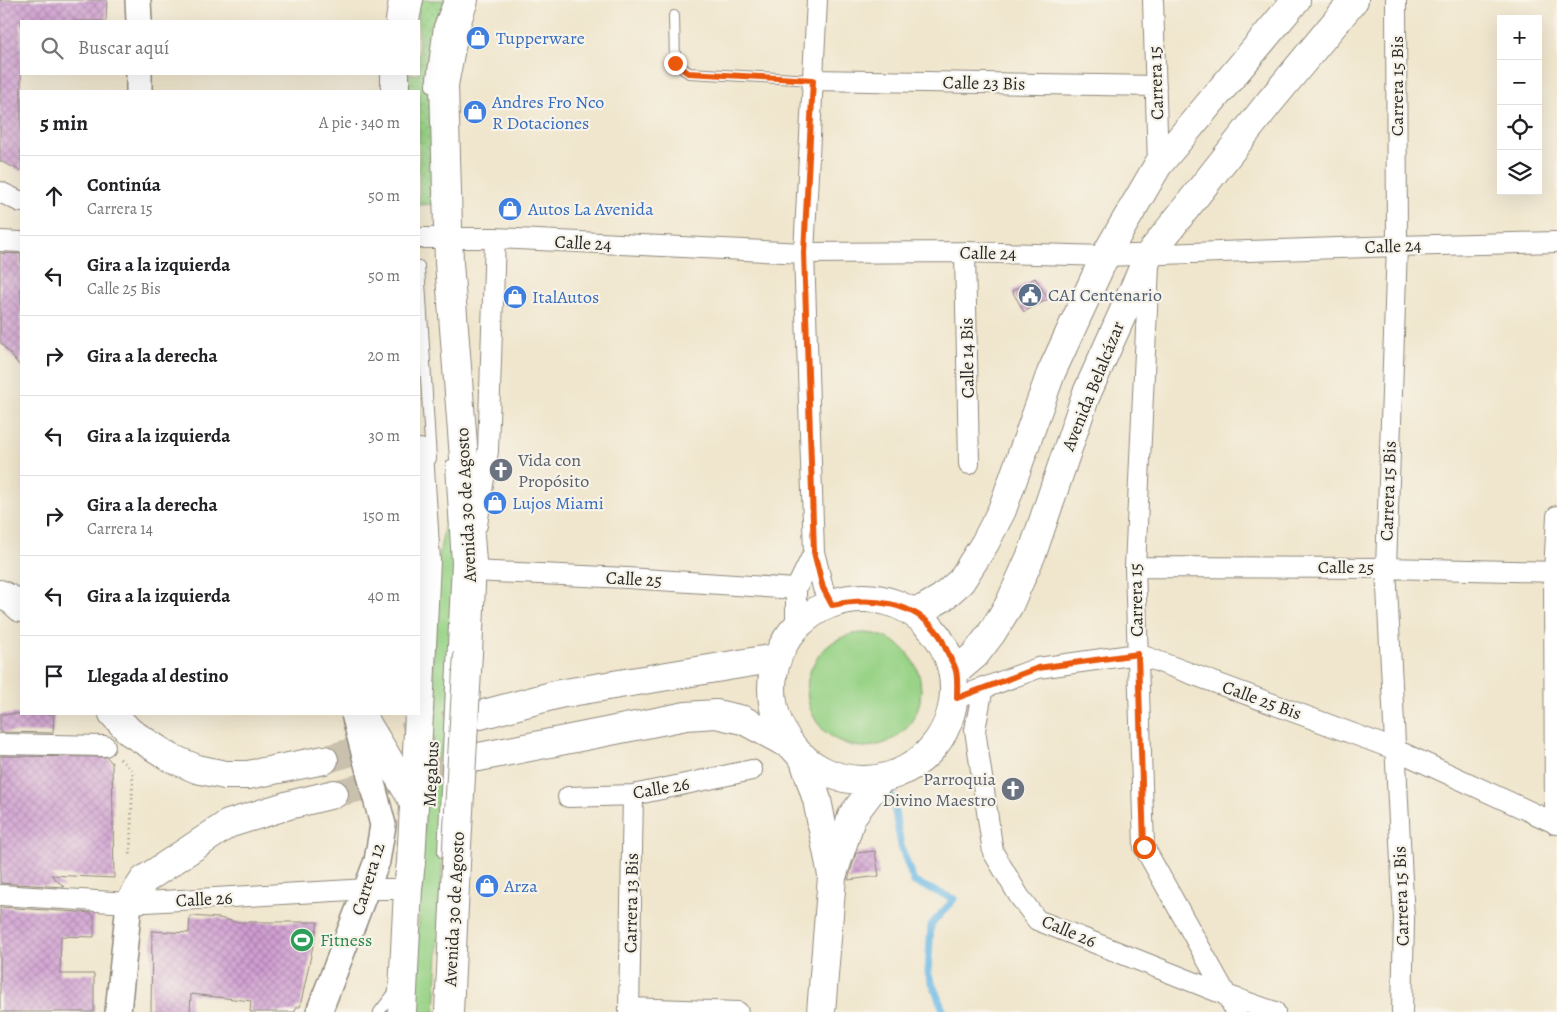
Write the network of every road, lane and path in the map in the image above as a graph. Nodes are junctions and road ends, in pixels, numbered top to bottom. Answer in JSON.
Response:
{"nodes":[{"id":1,"x":138,"y":0,"type":"edge"},
{"id":2,"x":403,"y":0,"type":"edge"},
{"id":3,"x":418,"y":0,"type":"edge"},
{"id":4,"x":449,"y":0,"type":"edge"},
{"id":5,"x":464,"y":0,"type":"edge"},
{"id":6,"x":817,"y":0,"type":"edge"},
{"id":7,"x":1153,"y":0,"type":"edge"},
{"id":8,"x":1296,"y":0,"type":"edge"},
{"id":9,"x":1354,"y":0,"type":"edge"},
{"id":10,"x":1396,"y":0,"type":"edge"},
{"id":11,"x":674,"y":16,"type":"dead end"},
{"id":12,"x":139,"y":20,"type":"edge"},
{"id":13,"x":400,"y":20,"type":"edge"},
{"id":14,"x":414,"y":20,"type":"edge"},
{"id":15,"x":139,"y":75,"type":"edge"},
{"id":16,"x":395,"y":75,"type":"edge"},
{"id":17,"x":813,"y":80,"type":"junction"},
{"id":18,"x":1156,"y":86,"type":"junction"},
{"id":19,"x":139,"y":90,"type":"edge"},
{"id":20,"x":395,"y":90,"type":"edge"},
{"id":21,"x":431,"y":93,"type":"dead end"},
{"id":22,"x":1158,"y":165,"type":"junction"},
{"id":23,"x":0,"y":192,"type":"edge"},
{"id":24,"x":20,"y":202,"type":"edge"},
{"id":25,"x":436,"y":238,"type":"edge"},
{"id":26,"x":495,"y":238,"type":"junction"},
{"id":27,"x":0,"y":241,"type":"edge"},
{"id":28,"x":20,"y":242,"type":"edge"},
{"id":29,"x":1557,"y":242,"type":"edge"},
{"id":30,"x":1397,"y":246,"type":"junction"},
{"id":31,"x":965,"y":252,"type":"junction"},
{"id":32,"x":804,"y":253,"type":"junction"},
{"id":33,"x":1149,"y":255,"type":"junction"},
{"id":34,"x":1105,"y":256,"type":"junction"},
{"id":35,"x":420,"y":294,"type":"edge"},
{"id":36,"x":450,"y":453,"type":"dead end"},
{"id":37,"x":426,"y":463,"type":"edge"},
{"id":38,"x":969,"y":464,"type":"dead end"},
{"id":39,"x":1557,"y":516,"type":"edge"},
{"id":40,"x":814,"y":552,"type":"junction"},
{"id":41,"x":472,"y":567,"type":"junction"},
{"id":42,"x":1135,"y":567,"type":"junction"},
{"id":43,"x":1386,"y":568,"type":"junction"},
{"id":44,"x":1556,"y":572,"type":"edge"},
{"id":45,"x":796,"y":589,"type":"junction"},
{"id":46,"x":0,"y":594,"type":"edge"},
{"id":47,"x":832,"y":605,"type":"junction"},
{"id":48,"x":20,"y":607,"type":"edge"},
{"id":49,"x":911,"y":611,"type":"junction"},
{"id":50,"x":796,"y":622,"type":"junction"},
{"id":51,"x":1138,"y":654,"type":"junction"},
{"id":52,"x":776,"y":658,"type":"junction"},
{"id":53,"x":956,"y":671,"type":"junction"},
{"id":54,"x":983,"y":687,"type":"junction"},
{"id":55,"x":420,"y":689,"type":"edge"},
{"id":56,"x":957,"y":698,"type":"junction"},
{"id":57,"x":354,"y":715,"type":"edge"},
{"id":58,"x":362,"y":715,"type":"edge"},
{"id":59,"x":418,"y":715,"type":"edge"},
{"id":60,"x":480,"y":715,"type":"tunnel mouth"},
{"id":61,"x":121,"y":723,"type":"edge"},
{"id":62,"x":0,"y":744,"type":"edge"},
{"id":63,"x":105,"y":746,"type":"joint"},
{"id":64,"x":1394,"y":749,"type":"junction"},
{"id":65,"x":794,"y":750,"type":"junction"},
{"id":66,"x":479,"y":757,"type":"tunnel mouth"},
{"id":67,"x":324,"y":760,"type":"tunnel mouth"},
{"id":68,"x":752,"y":770,"type":"dead end"},
{"id":69,"x":881,"y":778,"type":"junction"},
{"id":70,"x":334,"y":794,"type":"tunnel mouth"},
{"id":71,"x":633,"y":794,"type":"junction"},
{"id":72,"x":568,"y":797,"type":"dead end"},
{"id":73,"x":414,"y":802,"type":"junction"},
{"id":74,"x":1556,"y":825,"type":"edge"},
{"id":75,"x":449,"y":863,"type":"junction"},
{"id":76,"x":130,"y":865,"type":"dead end"},
{"id":77,"x":832,"y":877,"type":"junction"},
{"id":78,"x":368,"y":889,"type":"junction"},
{"id":79,"x":408,"y":889,"type":"junction"},
{"id":80,"x":0,"y":895,"type":"edge"},
{"id":81,"x":129,"y":903,"type":"junction"},
{"id":82,"x":403,"y":981,"type":"junction"},
{"id":83,"x":1231,"y":1003,"type":"edge"},
{"id":84,"x":629,"y":1010,"type":"edge"},
{"id":85,"x":118,"y":1012,"type":"edge"},
{"id":86,"x":319,"y":1012,"type":"edge"},
{"id":87,"x":379,"y":1012,"type":"edge"},
{"id":88,"x":402,"y":1012,"type":"edge"},
{"id":89,"x":449,"y":1012,"type":"edge"},
{"id":90,"x":738,"y":1012,"type":"edge"},
{"id":91,"x":821,"y":1012,"type":"edge"},
{"id":92,"x":1275,"y":1012,"type":"edge"},
{"id":93,"x":1402,"y":1012,"type":"edge"}],
"edges":[{"from":1,"to":12,"type":"street"},
{"from":2,"to":13,"type":"main road"},
{"from":3,"to":14,"type":"lane"},
{"from":4,"to":21,"type":"lane"},
{"from":5,"to":25,"type":"main road","name":"Avenida 30 de Agosto"},
{"from":6,"to":17,"type":"street"},
{"from":7,"to":18,"type":"street","name":"Carrera 15"},
{"from":8,"to":22,"type":"main road"},
{"from":9,"to":33,"type":"main road","name":"Avenida Belalcázar"},
{"from":10,"to":30,"type":"street","name":"Carrera 15 Bis"},
{"from":11,"to":17,"type":"lane"},
{"from":15,"to":19,"type":"street"},
{"from":16,"to":20,"type":"main road"},
{"from":17,"to":18,"type":"street","name":"Calle 23 Bis"},
{"from":17,"to":32,"type":"street"},
{"from":18,"to":22,"type":"street","name":"Carrera 15"},
{"from":22,"to":34,"type":"main road"},
{"from":23,"to":24,"type":"street"},
{"from":25,"to":26,"type":"street","name":"Calle 24"},
{"from":25,"to":41,"type":"main road","name":"Avenida 30 de Agosto"},
{"from":26,"to":32,"type":"street","name":"Calle 24"},
{"from":26,"to":41,"type":"street"},
{"from":27,"to":28,"type":"street"},
{"from":29,"to":30,"type":"street","name":"Calle 24"},
{"from":30,"to":33,"type":"street","name":"Calle 24"},
{"from":30,"to":43,"type":"street","name":"Carrera 15 Bis"},
{"from":31,"to":32,"type":"street","name":"Calle 24"},
{"from":31,"to":34,"type":"street","name":"Calle 24"},
{"from":31,"to":38,"type":"street","name":"Calle 14 Bis"},
{"from":32,"to":40,"type":"street"},
{"from":33,"to":34,"type":"street","name":"Calle 24"},
{"from":33,"to":42,"type":"street","name":"Carrera 15"},
{"from":33,"to":53,"type":"main road","name":"Avenida Belalcázar"},
{"from":34,"to":49,"type":"main road"},
{"from":35,"to":37,"type":"lane"},
{"from":36,"to":75,"type":"lane","name":"Megabus"},
{"from":37,"to":55,"type":"main road"},
{"from":39,"to":44,"type":"street"},
{"from":40,"to":45,"type":"street"},
{"from":40,"to":47,"type":"street"},
{"from":41,"to":45,"type":"street","name":"Calle 25"},
{"from":41,"to":75,"type":"main road","name":"Avenida 30 de Agosto","bridge":true},
{"from":42,"to":43,"type":"street","name":"Calle 25"},
{"from":42,"to":51,"type":"street","name":"Carrera 15"},
{"from":43,"to":44,"type":"street","name":"Calle 25"},
{"from":43,"to":64,"type":"street","name":"Carrera 15 Bis"},
{"from":44,"to":74,"type":"street"},
{"from":45,"to":50,"type":"street"},
{"from":46,"to":48,"type":"main road"},
{"from":47,"to":49,"type":"main road"},
{"from":47,"to":50,"type":"main road"},
{"from":49,"to":53,"type":"main road"},
{"from":50,"to":52,"type":"main road"},
{"from":51,"to":54,"type":"street","name":"Calle 25 Bis"},
{"from":51,"to":64,"type":"street","name":"Calle 25 Bis"},
{"from":51,"to":83,"type":"street","name":"Carrera 15"},
{"from":52,"to":60,"type":"main road"},
{"from":52,"to":65,"type":"main road"},
{"from":53,"to":56,"type":"main road"},
{"from":54,"to":56,"type":"street","name":"Calle 25 Bis"},
{"from":54,"to":83,"type":"street","name":"Calle 26"},
{"from":56,"to":69,"type":"main road"},
{"from":57,"to":78,"type":"street","name":"Carrera 12","bridge":true},
{"from":58,"to":73,"type":"main road","bridge":true},
{"from":59,"to":73,"type":"main road","bridge":true},
{"from":61,"to":67,"type":"main road"},
{"from":62,"to":63,"type":"street"},
{"from":63,"to":76,"type":"path"},
{"from":64,"to":74,"type":"street","name":"Calle 25 Bis"},
{"from":64,"to":93,"type":"street","name":"Carrera 15 Bis"},
{"from":65,"to":66,"type":"main road"},
{"from":65,"to":69,"type":"main road"},
{"from":65,"to":77,"type":"main road"},
{"from":68,"to":71,"type":"street","name":"Calle 26"},
{"from":69,"to":77,"type":"main road"},
{"from":70,"to":81,"type":"main road"},
{"from":71,"to":72,"type":"street","name":"Calle 26"},
{"from":71,"to":84,"type":"street","name":"Carrera 13 Bis"},
{"from":73,"to":79,"type":"main road","bridge":true},
{"from":75,"to":89,"type":"main road","name":"Avenida 30 de Agosto"},
{"from":77,"to":91,"type":"main road"},
{"from":78,"to":79,"type":"street","name":"Calle 26"},
{"from":78,"to":81,"type":"street","name":"Calle 26"},
{"from":78,"to":86,"type":"street","name":"Carrera 12"},
{"from":79,"to":82,"type":"main road"},
{"from":80,"to":81,"type":"street","name":"Calle 26"},
{"from":81,"to":85,"type":"street"},
{"from":82,"to":87,"type":"lane"},
{"from":82,"to":88,"type":"main road"},
{"from":83,"to":92,"type":"street","name":"Calle 26"},
{"from":84,"to":90,"type":"street"}]}
